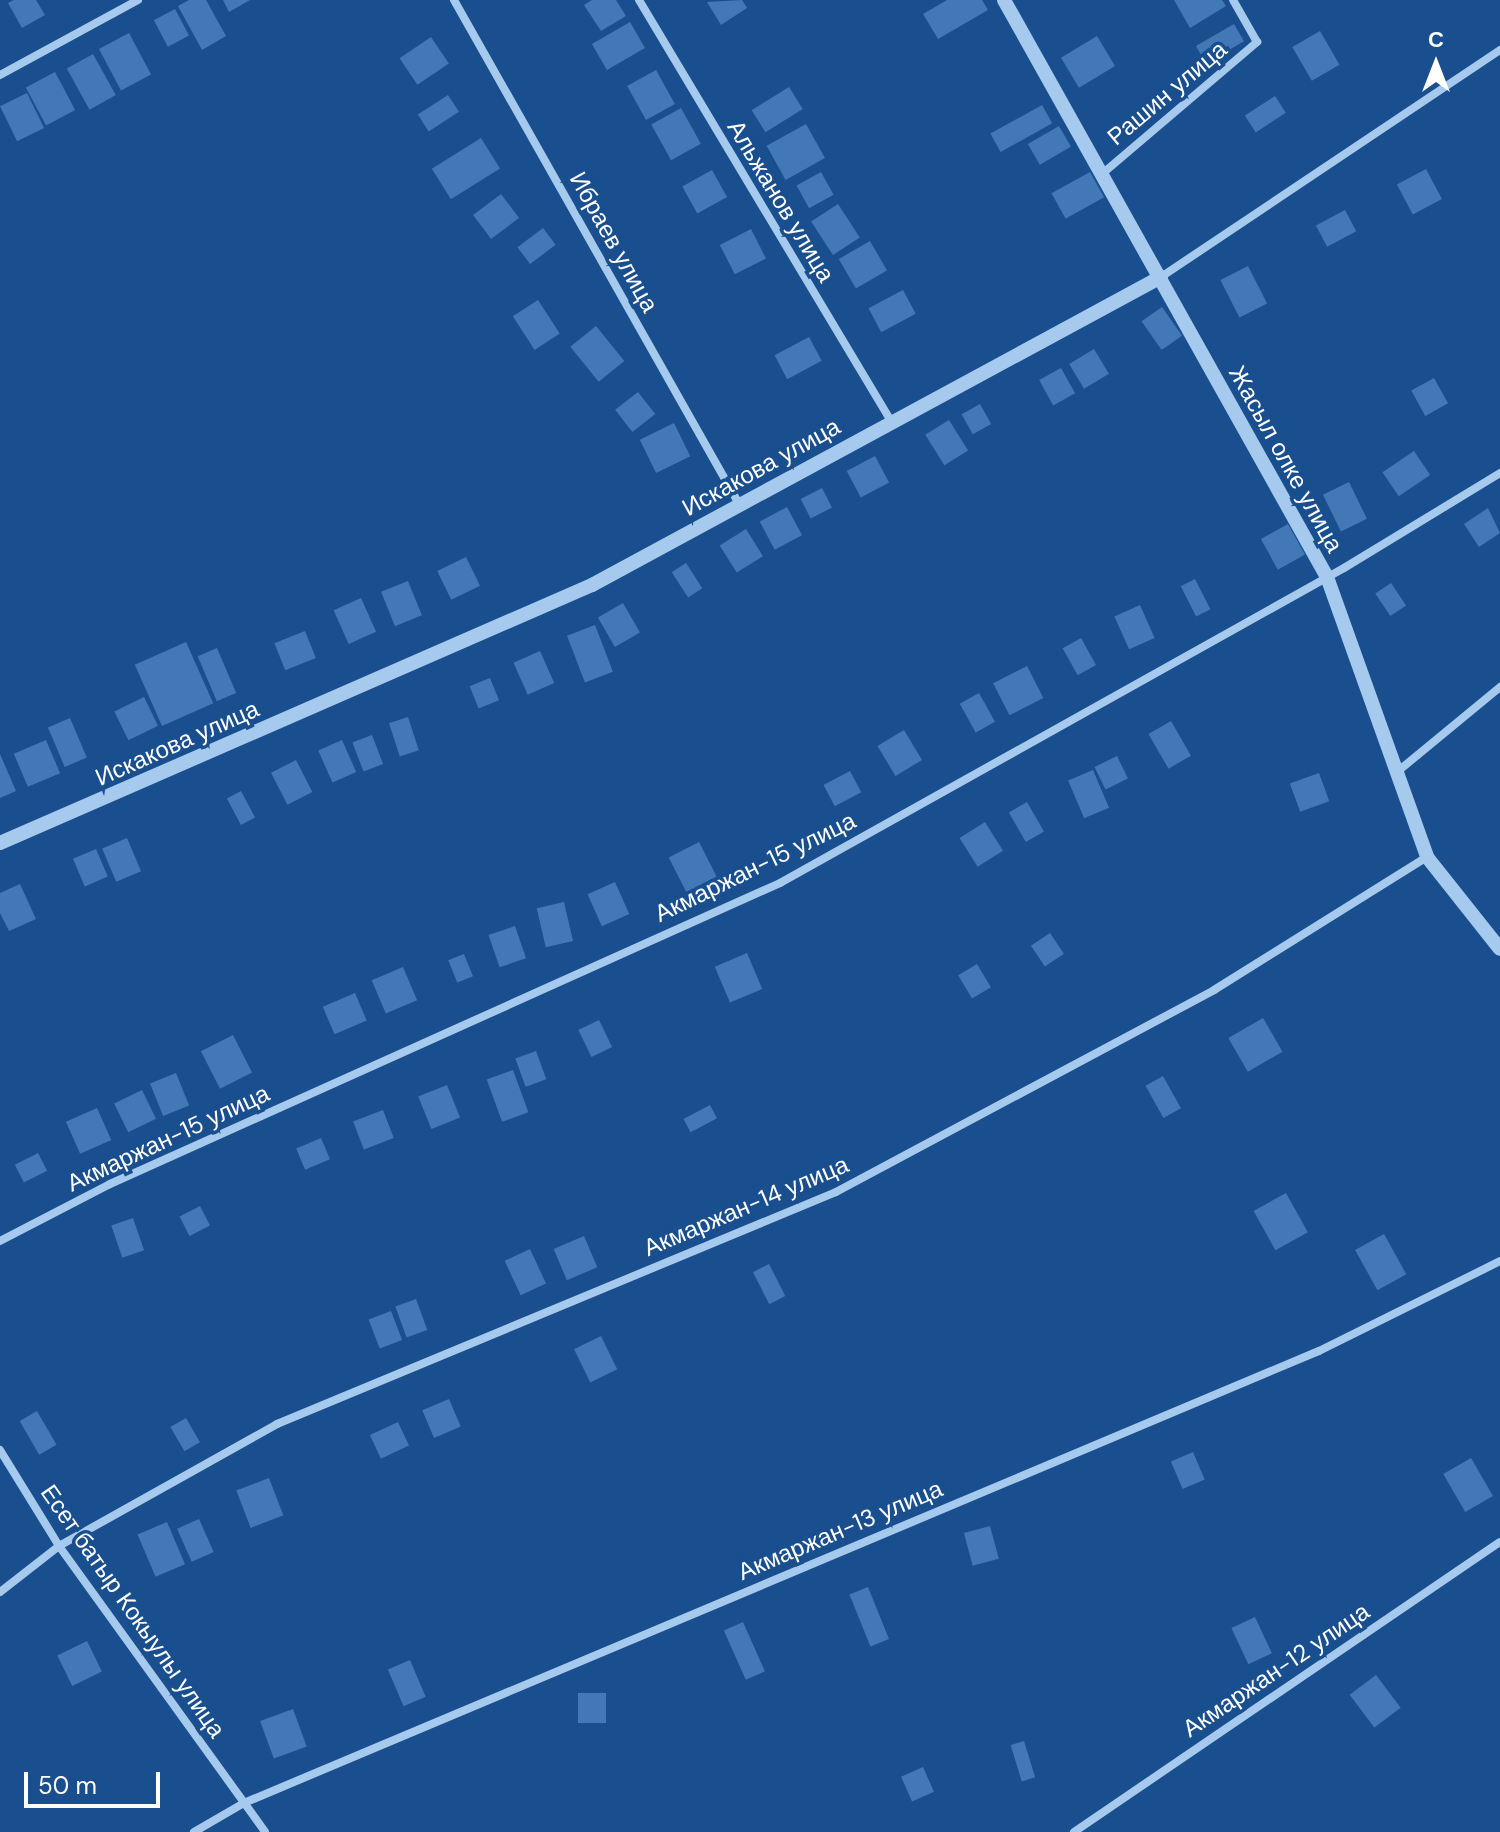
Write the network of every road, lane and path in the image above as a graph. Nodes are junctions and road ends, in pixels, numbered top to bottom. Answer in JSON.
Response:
{"nodes":[{"id":1,"x":138,"y":0,"type":"edge"},
{"id":2,"x":454,"y":0,"type":"edge"},
{"id":3,"x":639,"y":0,"type":"edge"},
{"id":4,"x":1004,"y":0,"type":"edge"},
{"id":5,"x":1233,"y":0,"type":"edge"},
{"id":6,"x":1500,"y":50,"type":"edge"},
{"id":7,"x":1,"y":71,"type":"edge"},
{"id":8,"x":1102,"y":174,"type":"junction"},
{"id":9,"x":1161,"y":277,"type":"junction"},
{"id":10,"x":891,"y":421,"type":"junction"},
{"id":11,"x":1500,"y":473,"type":"edge"},
{"id":12,"x":739,"y":504,"type":"junction"},
{"id":13,"x":1327,"y":577,"type":"junction"},
{"id":14,"x":1500,"y":687,"type":"edge"},
{"id":15,"x":1397,"y":772,"type":"junction"},
{"id":16,"x":0,"y":843,"type":"edge"},
{"id":17,"x":1427,"y":857,"type":"junction"},
{"id":18,"x":1500,"y":949,"type":"edge"},
{"id":19,"x":0,"y":1241,"type":"edge"},
{"id":20,"x":1500,"y":1261,"type":"edge"},
{"id":21,"x":0,"y":1450,"type":"edge"},
{"id":22,"x":1500,"y":1542,"type":"edge"},
{"id":23,"x":59,"y":1546,"type":"junction"},
{"id":24,"x":0,"y":1592,"type":"edge"},
{"id":25,"x":244,"y":1803,"type":"junction"},
{"id":26,"x":194,"y":1832,"type":"edge"},
{"id":27,"x":265,"y":1832,"type":"edge"},
{"id":28,"x":1074,"y":1832,"type":"edge"}],
"edges":[{"from":1,"to":7,"type":"street"},
{"from":2,"to":12,"type":"street","name":"Ибраев улица"},
{"from":3,"to":10,"type":"street","name":"Альжанов улица"},
{"from":4,"to":8,"type":"street","name":"Жасыл олке улица"},
{"from":5,"to":8,"type":"street","name":"Рашин улица"},
{"from":6,"to":9,"type":"street","name":"Искакова улица"},
{"from":8,"to":9,"type":"street","name":"Жасыл олке улица"},
{"from":9,"to":10,"type":"street","name":"Искакова улица"},
{"from":9,"to":13,"type":"street","name":"Жасыл олке улица"},
{"from":10,"to":12,"type":"street","name":"Искакова улица"},
{"from":11,"to":13,"type":"street","name":"Акмаржан-15 улица"},
{"from":12,"to":16,"type":"street","name":"Искакова улица"},
{"from":13,"to":15,"type":"street","name":"Жасыл олке улица"},
{"from":13,"to":19,"type":"street","name":"Акмаржан-15 улица"},
{"from":14,"to":15,"type":"street"},
{"from":15,"to":17,"type":"street","name":"Жасыл олке улица"},
{"from":17,"to":18,"type":"street","name":"Жасыл олке улица"},
{"from":17,"to":23,"type":"street","name":"Акмаржан-14 улица"},
{"from":20,"to":25,"type":"street","name":"Акмаржан-13 улица"},
{"from":21,"to":23,"type":"street","name":"Есет батыр Кокыулы улица"},
{"from":22,"to":28,"type":"street","name":"Акмаржан-12 улица"},
{"from":23,"to":24,"type":"street","name":"Акмаржан-14 улица"},
{"from":23,"to":25,"type":"street","name":"Есет батыр Кокыулы улица"},
{"from":25,"to":26,"type":"street","name":"Акмаржан-13 улица"},
{"from":25,"to":27,"type":"street","name":"Есет батыр Кокыулы улица"}]}
